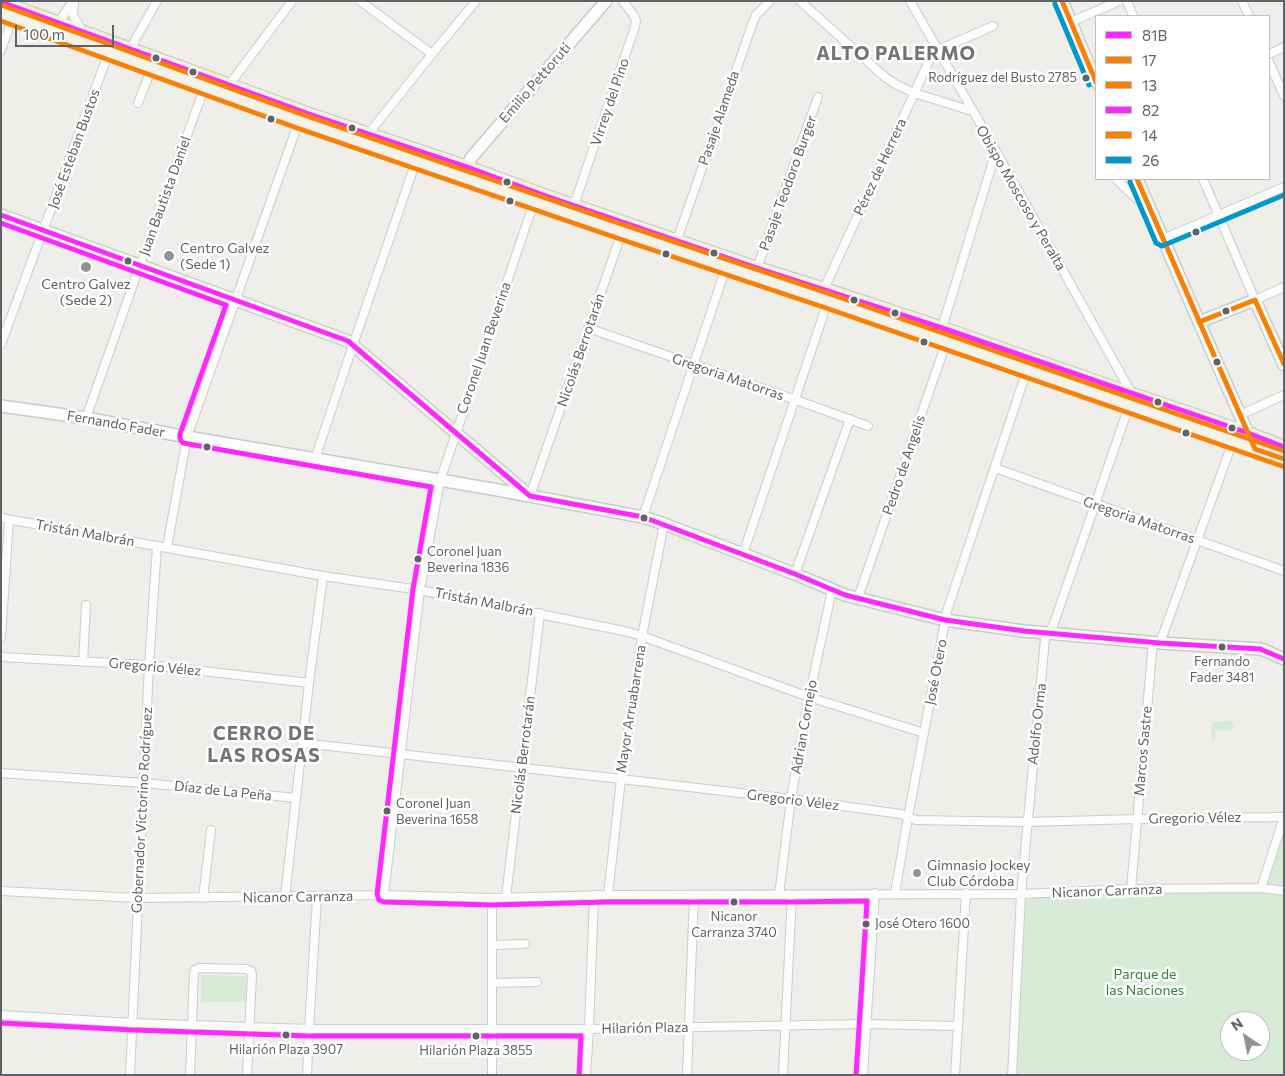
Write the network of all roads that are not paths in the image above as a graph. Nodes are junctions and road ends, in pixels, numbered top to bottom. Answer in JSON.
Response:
{"nodes":[{"id":1,"x":74,"y":1,"type":"edge"},
{"id":2,"x":157,"y":1,"type":"edge"},
{"id":3,"x":292,"y":1,"type":"edge"},
{"id":4,"x":360,"y":1,"type":"edge"},
{"id":5,"x":476,"y":1,"type":"edge"},
{"id":6,"x":606,"y":1,"type":"edge"},
{"id":7,"x":623,"y":1,"type":"edge"},
{"id":8,"x":770,"y":1,"type":"edge"},
{"id":9,"x":800,"y":1,"type":"edge"},
{"id":10,"x":910,"y":1,"type":"edge"},
{"id":11,"x":1062,"y":1,"type":"edge"},
{"id":12,"x":1119,"y":1,"type":"edge"},
{"id":13,"x":1127,"y":1,"type":"edge"},
{"id":14,"x":1242,"y":1,"type":"edge"},
{"id":15,"x":1,"y":2,"type":"edge"},
{"id":16,"x":7,"y":15,"type":"edge"},
{"id":17,"x":1133,"y":15,"type":"edge"},
{"id":18,"x":1249,"y":15,"type":"edge"},
{"id":19,"x":1071,"y":22,"type":"junction"},
{"id":20,"x":994,"y":26,"type":"dead end"},
{"id":21,"x":59,"y":28,"type":"junction"},
{"id":22,"x":82,"y":31,"type":"junction"},
{"id":23,"x":1284,"y":47,"type":"edge"},
{"id":24,"x":937,"y":48,"type":"junction"},
{"id":25,"x":127,"y":49,"type":"junction"},
{"id":26,"x":1,"y":50,"type":"edge"},
{"id":27,"x":109,"y":52,"type":"junction"},
{"id":28,"x":432,"y":54,"type":"junction"},
{"id":29,"x":1270,"y":54,"type":"edge"},
{"id":30,"x":1270,"y":64,"type":"edge"},
{"id":31,"x":152,"y":67,"type":"junction"},
{"id":32,"x":1095,"y":80,"type":"edge"},
{"id":33,"x":229,"y":85,"type":"junction"},
{"id":34,"x":211,"y":89,"type":"junction"},
{"id":35,"x":914,"y":93,"type":"junction"},
{"id":36,"x":1284,"y":96,"type":"edge"},
{"id":37,"x":818,"y":97,"type":"dead end"},
{"id":38,"x":138,"y":103,"type":"dead end"},
{"id":39,"x":972,"y":111,"type":"junction"},
{"id":40,"x":299,"y":121,"type":"junction"},
{"id":41,"x":369,"y":133,"type":"junction"},
{"id":42,"x":996,"y":151,"type":"junction"},
{"id":43,"x":416,"y":161,"type":"junction"},
{"id":44,"x":468,"y":173,"type":"junction"},
{"id":45,"x":1117,"y":180,"type":"edge"},
{"id":46,"x":1137,"y":180,"type":"edge"},
{"id":47,"x":1203,"y":180,"type":"edge"},
{"id":48,"x":1284,"y":187,"type":"edge"},
{"id":49,"x":546,"y":196,"type":"junction"},
{"id":50,"x":534,"y":202,"type":"junction"},
{"id":51,"x":574,"y":205,"type":"junction"},
{"id":52,"x":1150,"y":211,"type":"junction"},
{"id":53,"x":1,"y":215,"type":"edge"},
{"id":54,"x":1219,"y":215,"type":"junction"},
{"id":55,"x":44,"y":231,"type":"junction"},
{"id":56,"x":622,"y":232,"type":"junction"},
{"id":57,"x":1163,"y":239,"type":"junction"},
{"id":58,"x":676,"y":240,"type":"junction"},
{"id":59,"x":140,"y":265,"type":"junction"},
{"id":60,"x":726,"y":267,"type":"junction"},
{"id":61,"x":757,"y":268,"type":"junction"},
{"id":62,"x":1284,"y":287,"type":"edge"},
{"id":63,"x":824,"y":288,"type":"junction"},
{"id":64,"x":236,"y":300,"type":"junction"},
{"id":65,"x":1255,"y":300,"type":"junction"},
{"id":66,"x":828,"y":302,"type":"junction"},
{"id":67,"x":1199,"y":322,"type":"junction"},
{"id":68,"x":588,"y":328,"type":"junction"},
{"id":69,"x":946,"y":334,"type":"junction"},
{"id":70,"x":1,"y":344,"type":"edge"},
{"id":71,"x":353,"y":345,"type":"junction"},
{"id":72,"x":692,"y":365,"type":"junction"},
{"id":73,"x":1284,"y":366,"type":"edge"},
{"id":74,"x":1027,"y":370,"type":"junction"},
{"id":75,"x":1284,"y":395,"type":"edge"},
{"id":76,"x":796,"y":400,"type":"junction"},
{"id":77,"x":1131,"y":400,"type":"junction"},
{"id":78,"x":1,"y":406,"type":"edge"},
{"id":79,"x":1240,"y":415,"type":"junction"},
{"id":80,"x":86,"y":418,"type":"junction"},
{"id":81,"x":850,"y":418,"type":"junction"},
{"id":82,"x":1224,"y":425,"type":"junction"},
{"id":83,"x":868,"y":426,"type":"dead end"},
{"id":84,"x":456,"y":432,"type":"junction"},
{"id":85,"x":1248,"y":433,"type":"junction"},
{"id":86,"x":187,"y":437,"type":"junction"},
{"id":87,"x":1233,"y":442,"type":"junction"},
{"id":88,"x":1284,"y":447,"type":"edge"},
{"id":89,"x":1255,"y":449,"type":"junction"},
{"id":90,"x":315,"y":459,"type":"junction"},
{"id":91,"x":1284,"y":459,"type":"edge"},
{"id":92,"x":995,"y":468,"type":"junction"},
{"id":93,"x":440,"y":481,"type":"junction"},
{"id":94,"x":530,"y":496,"type":"junction"},
{"id":95,"x":1095,"y":504,"type":"junction"},
{"id":96,"x":643,"y":518,"type":"junction"},
{"id":97,"x":5,"y":519,"type":"edge"},
{"id":98,"x":664,"y":524,"type":"junction"},
{"id":99,"x":1197,"y":540,"type":"junction"},
{"id":100,"x":157,"y":546,"type":"junction"},
{"id":101,"x":167,"y":547,"type":"junction"},
{"id":102,"x":743,"y":554,"type":"junction"},
{"id":103,"x":1284,"y":571,"type":"edge"},
{"id":104,"x":795,"y":574,"type":"junction"},
{"id":105,"x":323,"y":576,"type":"junction"},
{"id":106,"x":420,"y":590,"type":"junction"},
{"id":107,"x":832,"y":590,"type":"junction"},
{"id":108,"x":858,"y":598,"type":"junction"},
{"id":109,"x":86,"y":605,"type":"dead end"},
{"id":110,"x":540,"y":613,"type":"junction"},
{"id":111,"x":946,"y":620,"type":"junction"},
{"id":112,"x":1049,"y":633,"type":"junction"},
{"id":113,"x":642,"y":636,"type":"junction"},
{"id":114,"x":1,"y":637,"type":"edge"},
{"id":115,"x":1157,"y":643,"type":"junction"},
{"id":116,"x":1,"y":657,"type":"edge"},
{"id":117,"x":1284,"y":659,"type":"edge"},
{"id":118,"x":83,"y":662,"type":"junction"},
{"id":119,"x":149,"y":665,"type":"junction"},
{"id":120,"x":309,"y":683,"type":"junction"},
{"id":121,"x":809,"y":697,"type":"junction"},
{"id":122,"x":924,"y":733,"type":"junction"},
{"id":123,"x":303,"y":743,"type":"junction"},
{"id":124,"x":402,"y":753,"type":"junction"},
{"id":125,"x":522,"y":767,"type":"junction"},
{"id":126,"x":1,"y":773,"type":"edge"},
{"id":127,"x":621,"y":778,"type":"junction"},
{"id":128,"x":144,"y":783,"type":"junction"},
{"id":129,"x":296,"y":798,"type":"junction"},
{"id":130,"x":791,"y":799,"type":"junction"},
{"id":131,"x":908,"y":817,"type":"junction"},
{"id":132,"x":1284,"y":817,"type":"edge"},
{"id":133,"x":1137,"y":819,"type":"junction"},
{"id":134,"x":1028,"y":822,"type":"junction"},
{"id":135,"x":211,"y":830,"type":"dead end"},
{"id":136,"x":1261,"y":888,"type":"junction"},
{"id":137,"x":1131,"y":890,"type":"junction"},
{"id":138,"x":1,"y":891,"type":"edge"},
{"id":139,"x":1284,"y":891,"type":"edge"},
{"id":140,"x":896,"y":893,"type":"junction"},
{"id":141,"x":966,"y":893,"type":"junction"},
{"id":142,"x":875,"y":894,"type":"junction"},
{"id":143,"x":1021,"y":894,"type":"junction"},
{"id":144,"x":384,"y":895,"type":"junction"},
{"id":145,"x":608,"y":895,"type":"junction"},
{"id":146,"x":694,"y":895,"type":"junction"},
{"id":147,"x":779,"y":895,"type":"junction"},
{"id":148,"x":792,"y":895,"type":"junction"},
{"id":149,"x":317,"y":896,"type":"junction"},
{"id":150,"x":594,"y":896,"type":"junction"},
{"id":151,"x":285,"y":897,"type":"junction"},
{"id":152,"x":138,"y":898,"type":"junction"},
{"id":153,"x":203,"y":898,"type":"junction"},
{"id":154,"x":492,"y":898,"type":"junction"},
{"id":155,"x":506,"y":898,"type":"junction"},
{"id":156,"x":525,"y":944,"type":"dead end"},
{"id":157,"x":492,"y":945,"type":"junction"},
{"id":158,"x":538,"y":982,"type":"dead end"},
{"id":159,"x":492,"y":983,"type":"junction"},
{"id":160,"x":1,"y":1015,"type":"edge"},
{"id":161,"x":134,"y":1023,"type":"junction"},
{"id":162,"x":866,"y":1024,"type":"junction"},
{"id":163,"x":192,"y":1025,"type":"junction"},
{"id":164,"x":785,"y":1026,"type":"junction"},
{"id":165,"x":958,"y":1026,"type":"junction"},
{"id":166,"x":249,"y":1027,"type":"junction"},
{"id":167,"x":689,"y":1027,"type":"junction"},
{"id":168,"x":309,"y":1029,"type":"junction"},
{"id":169,"x":492,"y":1029,"type":"junction"},
{"id":170,"x":589,"y":1029,"type":"junction"},
{"id":171,"x":130,"y":1075,"type":"edge"},
{"id":172,"x":190,"y":1075,"type":"edge"},
{"id":173,"x":246,"y":1075,"type":"edge"},
{"id":174,"x":307,"y":1075,"type":"edge"},
{"id":175,"x":492,"y":1075,"type":"edge"},
{"id":176,"x":586,"y":1075,"type":"edge"},
{"id":177,"x":687,"y":1075,"type":"edge"},
{"id":178,"x":783,"y":1075,"type":"edge"},
{"id":179,"x":863,"y":1075,"type":"edge"},
{"id":180,"x":955,"y":1075,"type":"edge"},
{"id":181,"x":1012,"y":1075,"type":"edge"}],
"edges":[{"from":1,"to":21,"type":"street"},
{"from":1,"to":22,"type":"street"},
{"from":2,"to":25,"type":"street"},
{"from":3,"to":33,"type":"street"},
{"from":4,"to":28,"type":"street"},
{"from":5,"to":28,"type":"street"},
{"from":6,"to":44,"type":"main road","name":"Emilio Pettoruti"},
{"from":7,"to":51,"type":"street","name":"Virrey del Pino"},
{"from":8,"to":58,"type":"street","name":"Pasaje Alameda"},
{"from":9,"to":35,"type":"street"},
{"from":10,"to":24,"type":"street","name":"Obispo Moscoso y Peralta"},
{"from":11,"to":19,"type":"main road"},
{"from":12,"to":19,"type":"street"},
{"from":13,"to":17,"type":"street"},
{"from":14,"to":18,"type":"street"},
{"from":15,"to":21,"type":"main road"},
{"from":16,"to":21,"type":"main road"},
{"from":16,"to":26,"type":"street"},
{"from":19,"to":32,"type":"main road"},
{"from":20,"to":24,"type":"street"},
{"from":21,"to":22,"type":"main road"},
{"from":21,"to":27,"type":"main road"},
{"from":22,"to":25,"type":"main road"},
{"from":23,"to":29,"type":"street"},
{"from":24,"to":35,"type":"street","name":"Pérez de Herrera"},
{"from":24,"to":39,"type":"street","name":"Obispo Moscoso y Peralta"},
{"from":25,"to":27,"type":"street"},
{"from":25,"to":33,"type":"main road"},
{"from":27,"to":31,"type":"main road"},
{"from":27,"to":55,"type":"street","name":"José Esteban Bustos"},
{"from":28,"to":41,"type":"street"},
{"from":30,"to":36,"type":"street"},
{"from":31,"to":34,"type":"main road"},
{"from":31,"to":38,"type":"street"},
{"from":33,"to":34,"type":"street"},
{"from":33,"to":41,"type":"main road"},
{"from":34,"to":40,"type":"main road"},
{"from":34,"to":59,"type":"street","name":"Juan Bautista Daniel"},
{"from":35,"to":39,"type":"street"},
{"from":35,"to":63,"type":"street","name":"Pérez de Herrera"},
{"from":37,"to":61,"type":"street","name":"Pasaje Teodoro Burger"},
{"from":39,"to":42,"type":"street","name":"Obispo Moscoso y Peralta"},
{"from":40,"to":43,"type":"main road"},
{"from":40,"to":64,"type":"street"},
{"from":41,"to":44,"type":"main road"},
{"from":42,"to":69,"type":"street","name":"Pedro de Angelis"},
{"from":42,"to":77,"type":"street","name":"Obispo Moscoso y Peralta"},
{"from":43,"to":44,"type":"main road"},
{"from":43,"to":71,"type":"street"},
{"from":44,"to":49,"type":"main road"},
{"from":44,"to":50,"type":"main road"},
{"from":45,"to":52,"type":"street"},
{"from":46,"to":52,"type":"main road"},
{"from":47,"to":54,"type":"street"},
{"from":48,"to":54,"type":"street"},
{"from":49,"to":50,"type":"street"},
{"from":49,"to":51,"type":"main road"},
{"from":50,"to":56,"type":"main road"},
{"from":50,"to":84,"type":"street","name":"Coronel Juan Beverina"},
{"from":51,"to":58,"type":"main road"},
{"from":52,"to":57,"type":"main road"},
{"from":53,"to":55,"type":"main road"},
{"from":54,"to":57,"type":"street"},
{"from":54,"to":65,"type":"street"},
{"from":55,"to":59,"type":"main road"},
{"from":55,"to":70,"type":"street","name":"José Esteban Bustos"},
{"from":56,"to":60,"type":"main road"},
{"from":56,"to":68,"type":"street","name":"Nicolás Berrotarán"},
{"from":57,"to":67,"type":"main road"},
{"from":58,"to":61,"type":"main road"},
{"from":59,"to":64,"type":"main road"},
{"from":59,"to":80,"type":"street","name":"Juan Bautista Daniel"},
{"from":60,"to":66,"type":"main road"},
{"from":60,"to":72,"type":"street"},
{"from":61,"to":63,"type":"main road"},
{"from":62,"to":65,"type":"street"},
{"from":63,"to":69,"type":"main road"},
{"from":64,"to":71,"type":"main road"},
{"from":64,"to":86,"type":"street"},
{"from":65,"to":67,"type":"main road"},
{"from":65,"to":73,"type":"main road"},
{"from":66,"to":69,"type":"main road"},
{"from":66,"to":76,"type":"street"},
{"from":67,"to":79,"type":"main road"},
{"from":68,"to":72,"type":"street","name":"Gregoria Matorras"},
{"from":68,"to":94,"type":"street","name":"Nicolás Berrotarán"},
{"from":69,"to":74,"type":"main road"},
{"from":69,"to":77,"type":"main road"},
{"from":69,"to":108,"type":"street","name":"Pedro de Angelis"},
{"from":71,"to":84,"type":"main road"},
{"from":71,"to":90,"type":"street"},
{"from":72,"to":76,"type":"street","name":"Gregoria Matorras"},
{"from":72,"to":96,"type":"street"},
{"from":74,"to":77,"type":"main road"},
{"from":74,"to":92,"type":"street","name":"José Otero"},
{"from":75,"to":79,"type":"street"},
{"from":76,"to":81,"type":"street","name":"Gregoria Matorras"},
{"from":76,"to":102,"type":"street"},
{"from":77,"to":82,"type":"main road"},
{"from":77,"to":87,"type":"main road"},
{"from":77,"to":95,"type":"street","name":"Adolfo Orma"},
{"from":78,"to":80,"type":"main road","name":"Fernando Fader"},
{"from":79,"to":85,"type":"main road"},
{"from":80,"to":86,"type":"main road","name":"Fernando Fader"},
{"from":81,"to":83,"type":"street","name":"Gregoria Matorras"},
{"from":81,"to":104,"type":"street"},
{"from":82,"to":85,"type":"main road"},
{"from":82,"to":87,"type":"street"},
{"from":84,"to":93,"type":"street","name":"Coronel Juan Beverina"},
{"from":84,"to":94,"type":"main road"},
{"from":85,"to":88,"type":"main road"},
{"from":85,"to":89,"type":"main road"},
{"from":86,"to":90,"type":"main road","name":"Fernando Fader"},
{"from":86,"to":101,"type":"street"},
{"from":87,"to":89,"type":"main road"},
{"from":87,"to":99,"type":"street","name":"Marcos Sastre"},
{"from":89,"to":91,"type":"main road"},
{"from":90,"to":93,"type":"main road","name":"Fernando Fader"},
{"from":92,"to":95,"type":"street","name":"Gregoria Matorras"},
{"from":92,"to":111,"type":"street","name":"José Otero"},
{"from":93,"to":94,"type":"main road","name":"Fernando Fader"},
{"from":93,"to":106,"type":"street","name":"Coronel Juan Beverina"},
{"from":94,"to":96,"type":"main road","name":"Fernando Fader"},
{"from":95,"to":99,"type":"street","name":"Gregoria Matorras"},
{"from":95,"to":112,"type":"street","name":"Adolfo Orma"},
{"from":96,"to":98,"type":"main road","name":"Fernando Fader"},
{"from":97,"to":100,"type":"street","name":"Tristán Malbrán"},
{"from":97,"to":114,"type":"street"},
{"from":98,"to":102,"type":"main road","name":"Fernando Fader"},
{"from":98,"to":113,"type":"street","name":"Mayor Arruabarrena"},
{"from":99,"to":103,"type":"street","name":"Gregoria Matorras"},
{"from":99,"to":115,"type":"street","name":"Marcos Sastre"},
{"from":100,"to":101,"type":"street","name":"Tristán Malbrán"},
{"from":100,"to":119,"type":"street","name":"Gobernador Victorino Rodríguez"},
{"from":101,"to":105,"type":"street","name":"Tristán Malbrán"},
{"from":102,"to":104,"type":"main road","name":"Fernando Fader"},
{"from":104,"to":107,"type":"main road","name":"Fernando Fader"},
{"from":105,"to":106,"type":"street","name":"Tristán Malbrán"},
{"from":105,"to":120,"type":"street"},
{"from":106,"to":110,"type":"street","name":"Tristán Malbrán"},
{"from":106,"to":124,"type":"street","name":"Coronel Juan Beverina"},
{"from":107,"to":108,"type":"main road","name":"Fernando Fader"},
{"from":107,"to":121,"type":"street","name":"Adrian Cornejo"},
{"from":108,"to":111,"type":"main road","name":"Fernando Fader"},
{"from":109,"to":118,"type":"street"},
{"from":110,"to":113,"type":"street","name":"Tristán Malbrán"},
{"from":110,"to":125,"type":"street","name":"Nicolás Berrotarán"},
{"from":111,"to":112,"type":"main road","name":"Fernando Fader"},
{"from":111,"to":122,"type":"street","name":"José Otero"},
{"from":112,"to":115,"type":"main road","name":"Fernando Fader"},
{"from":112,"to":134,"type":"street","name":"Adolfo Orma"},
{"from":113,"to":121,"type":"street","name":"Tristán Malbrán"},
{"from":113,"to":127,"type":"street","name":"Mayor Arruabarrena"},
{"from":115,"to":117,"type":"main road","name":"Fernando Fader"},
{"from":115,"to":133,"type":"street","name":"Marcos Sastre"},
{"from":116,"to":118,"type":"street","name":"Gregorio Vélez"},
{"from":118,"to":119,"type":"street","name":"Gregorio Vélez"},
{"from":119,"to":120,"type":"street","name":"Gregorio Vélez"},
{"from":119,"to":128,"type":"street","name":"Gobernador Victorino Rodríguez"},
{"from":120,"to":123,"type":"street"},
{"from":121,"to":122,"type":"street","name":"Tristán Malbrán"},
{"from":121,"to":130,"type":"street","name":"Adrian Cornejo"},
{"from":122,"to":131,"type":"street","name":"José Otero"},
{"from":123,"to":124,"type":"street","name":"Gregorio Vélez"},
{"from":123,"to":129,"type":"street"},
{"from":124,"to":125,"type":"street","name":"Gregorio Vélez"},
{"from":124,"to":144,"type":"street","name":"Coronel Juan Beverina"},
{"from":125,"to":127,"type":"street","name":"Gregorio Vélez"},
{"from":125,"to":155,"type":"street","name":"Nicolás Berrotarán"},
{"from":126,"to":128,"type":"street","name":"Díaz de La Peña"},
{"from":127,"to":130,"type":"street","name":"Gregorio Vélez"},
{"from":127,"to":145,"type":"street","name":"Mayor Arruabarrena"},
{"from":128,"to":129,"type":"street","name":"Díaz de La Peña"},
{"from":128,"to":152,"type":"street","name":"Gobernador Victorino Rodríguez"},
{"from":129,"to":151,"type":"street"},
{"from":130,"to":131,"type":"street","name":"Gregorio Vélez"},
{"from":130,"to":147,"type":"street","name":"Adrian Cornejo"},
{"from":131,"to":134,"type":"street","name":"Gregorio Vélez"},
{"from":131,"to":140,"type":"street","name":"José Otero"},
{"from":132,"to":133,"type":"street","name":"Gregorio Vélez"},
{"from":132,"to":136,"type":"street"},
{"from":133,"to":134,"type":"street","name":"Gregorio Vélez"},
{"from":133,"to":137,"type":"street","name":"Marcos Sastre"},
{"from":134,"to":143,"type":"street","name":"Adolfo Orma"},
{"from":135,"to":153,"type":"street"},
{"from":136,"to":137,"type":"street","name":"Nicanor Carranza"},
{"from":136,"to":139,"type":"street","name":"Nicanor Carranza"},
{"from":137,"to":143,"type":"street","name":"Nicanor Carranza"},
{"from":138,"to":152,"type":"street","name":"Nicanor Carranza"},
{"from":140,"to":141,"type":"street","name":"Nicanor Carranza"},
{"from":140,"to":142,"type":"street","name":"Nicanor Carranza"},
{"from":141,"to":143,"type":"street","name":"Nicanor Carranza"},
{"from":141,"to":165,"type":"street"},
{"from":142,"to":148,"type":"street","name":"Nicanor Carranza"},
{"from":142,"to":162,"type":"street"},
{"from":143,"to":181,"type":"street","name":"Adolfo Orma"},
{"from":144,"to":149,"type":"street","name":"Nicanor Carranza"},
{"from":144,"to":154,"type":"street","name":"Nicanor Carranza"},
{"from":145,"to":146,"type":"street","name":"Nicanor Carranza"},
{"from":145,"to":150,"type":"street","name":"Nicanor Carranza"},
{"from":146,"to":147,"type":"street","name":"Nicanor Carranza"},
{"from":146,"to":167,"type":"street"},
{"from":147,"to":148,"type":"street","name":"Nicanor Carranza"},
{"from":148,"to":164,"type":"street"},
{"from":149,"to":151,"type":"street","name":"Nicanor Carranza"},
{"from":149,"to":168,"type":"street"},
{"from":150,"to":155,"type":"street","name":"Nicanor Carranza"},
{"from":150,"to":170,"type":"street"},
{"from":151,"to":153,"type":"street","name":"Nicanor Carranza"},
{"from":152,"to":153,"type":"street","name":"Nicanor Carranza"},
{"from":152,"to":161,"type":"street","name":"Gobernador Victorino Rodríguez"},
{"from":154,"to":155,"type":"street","name":"Nicanor Carranza"},
{"from":154,"to":157,"type":"street"},
{"from":156,"to":157,"type":"street"},
{"from":157,"to":159,"type":"street"},
{"from":158,"to":159,"type":"street"},
{"from":159,"to":169,"type":"street"},
{"from":160,"to":161,"type":"street","name":"Hilarión Plaza"},
{"from":161,"to":163,"type":"street","name":"Hilarión Plaza"},
{"from":161,"to":171,"type":"street","name":"Gobernador Victorino Rodríguez"},
{"from":162,"to":164,"type":"street","name":"Hilarión Plaza"},
{"from":162,"to":165,"type":"street","name":"Hilarión Plaza"},
{"from":162,"to":179,"type":"street"},
{"from":163,"to":166,"type":"street","name":"Hilarión Plaza"},
{"from":163,"to":166,"type":"street"},
{"from":163,"to":172,"type":"street"},
{"from":164,"to":167,"type":"street","name":"Hilarión Plaza"},
{"from":164,"to":178,"type":"street"},
{"from":165,"to":180,"type":"street"},
{"from":166,"to":168,"type":"street","name":"Hilarión Plaza"},
{"from":166,"to":173,"type":"street"},
{"from":167,"to":170,"type":"street","name":"Hilarión Plaza"},
{"from":167,"to":177,"type":"street"},
{"from":168,"to":169,"type":"street","name":"Hilarión Plaza"},
{"from":168,"to":174,"type":"street"},
{"from":169,"to":170,"type":"street","name":"Hilarión Plaza"},
{"from":169,"to":175,"type":"street"},
{"from":170,"to":176,"type":"street"}]}
